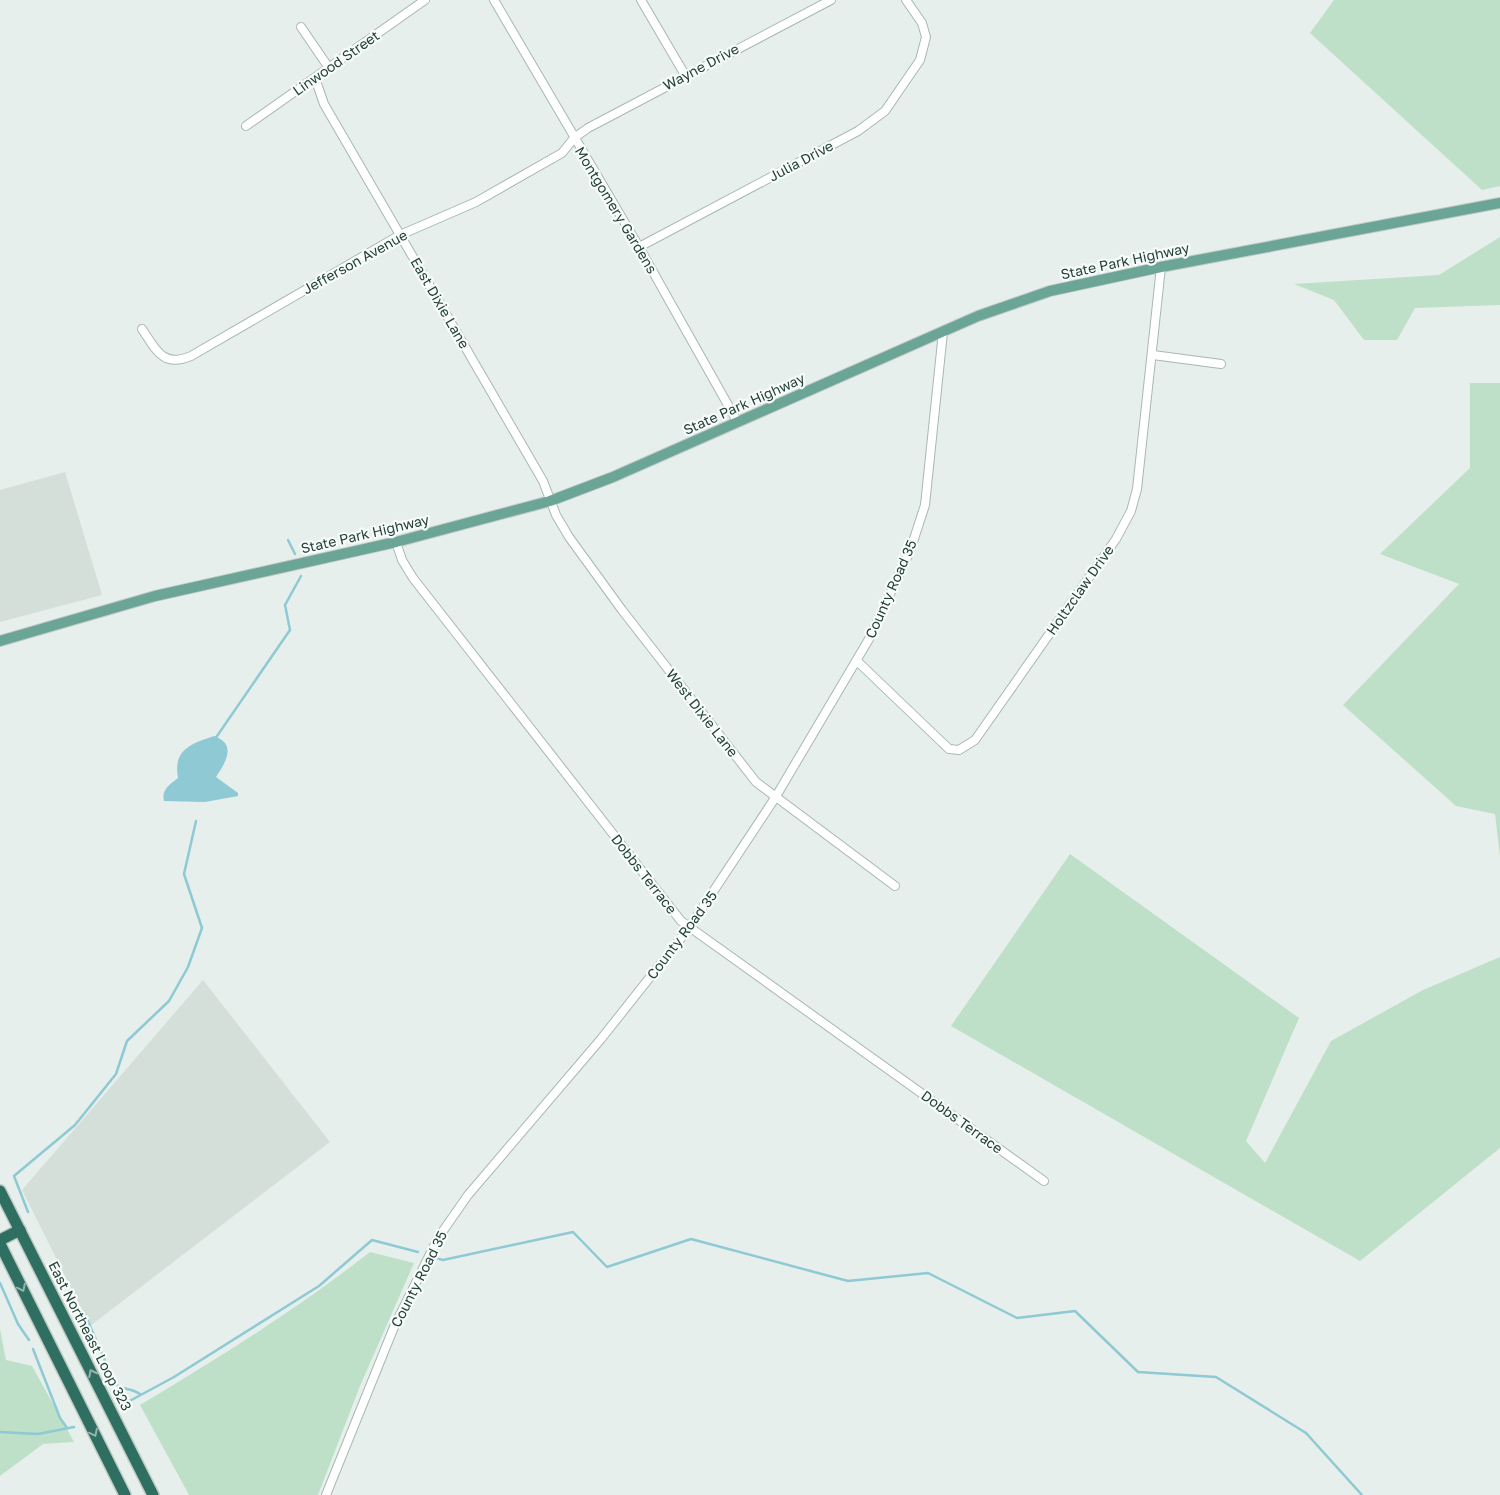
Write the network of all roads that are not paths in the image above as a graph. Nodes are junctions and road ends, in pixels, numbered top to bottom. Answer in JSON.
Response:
{"nodes":[{"id":1,"x":425,"y":0,"type":"edge"},
{"id":2,"x":494,"y":0,"type":"edge"},
{"id":3,"x":641,"y":0,"type":"edge"},
{"id":4,"x":831,"y":0,"type":"edge"},
{"id":5,"x":906,"y":0,"type":"edge"},
{"id":6,"x":301,"y":27,"type":"dead end"},
{"id":7,"x":329,"y":68,"type":"junction"},
{"id":8,"x":685,"y":75,"type":"junction"},
{"id":9,"x":315,"y":78,"type":"junction"},
{"id":10,"x":246,"y":126,"type":"dead end"},
{"id":11,"x":574,"y":138,"type":"junction"},
{"id":12,"x":1500,"y":203,"type":"edge"},
{"id":13,"x":400,"y":235,"type":"junction"},
{"id":14,"x":639,"y":247,"type":"junction"},
{"id":15,"x":1161,"y":267,"type":"junction"},
{"id":16,"x":142,"y":329,"type":"dead end"},
{"id":17,"x":943,"y":332,"type":"junction"},
{"id":18,"x":1153,"y":355,"type":"junction"},
{"id":19,"x":1221,"y":364,"type":"dead end"},
{"id":20,"x":737,"y":421,"type":"junction"},
{"id":21,"x":550,"y":501,"type":"junction"},
{"id":22,"x":396,"y":542,"type":"junction"},
{"id":23,"x":0,"y":641,"type":"edge"},
{"id":24,"x":857,"y":660,"type":"junction"},
{"id":25,"x":774,"y":798,"type":"junction"},
{"id":26,"x":895,"y":886,"type":"dead end"},
{"id":27,"x":689,"y":928,"type":"junction"},
{"id":28,"x":1044,"y":1181,"type":"dead end"},
{"id":29,"x":0,"y":1191,"type":"edge"},
{"id":30,"x":20,"y":1230,"type":"junction"},
{"id":31,"x":0,"y":1240,"type":"edge"},
{"id":32,"x":0,"y":1244,"type":"edge"},
{"id":33,"x":125,"y":1495,"type":"edge"},
{"id":34,"x":153,"y":1495,"type":"edge"},
{"id":35,"x":326,"y":1495,"type":"edge"}],
"edges":[{"from":1,"to":7,"type":"street","name":"Linwood Street"},
{"from":2,"to":11,"type":"street","name":"Montgomery Gardens"},
{"from":3,"to":8,"type":"street"},
{"from":4,"to":8,"type":"street","name":"Wayne Drive"},
{"from":5,"to":14,"type":"street","name":"Julia Drive"},
{"from":6,"to":7,"type":"street"},
{"from":7,"to":9,"type":"street","name":"Linwood Street"},
{"from":8,"to":11,"type":"street","name":"Wayne Drive"},
{"from":9,"to":10,"type":"street","name":"Linwood Street"},
{"from":9,"to":13,"type":"street","name":"East Dixie Lane"},
{"from":11,"to":13,"type":"street","name":"Jefferson Avenue"},
{"from":11,"to":14,"type":"street","name":"Montgomery Gardens"},
{"from":12,"to":15,"type":"main road","name":"State Park Highway"},
{"from":13,"to":16,"type":"street","name":"Jefferson Avenue"},
{"from":13,"to":21,"type":"street","name":"East Dixie Lane"},
{"from":14,"to":20,"type":"street","name":"Montgomery Gardens"},
{"from":15,"to":17,"type":"main road","name":"State Park Highway"},
{"from":15,"to":18,"type":"street","name":"Holtzclaw Drive"},
{"from":17,"to":20,"type":"main road","name":"State Park Highway"},
{"from":17,"to":24,"type":"street","name":"County Road 35"},
{"from":18,"to":19,"type":"street"},
{"from":18,"to":24,"type":"street","name":"Holtzclaw Drive"},
{"from":20,"to":21,"type":"main road","name":"State Park Highway"},
{"from":21,"to":22,"type":"main road","name":"State Park Highway"},
{"from":21,"to":25,"type":"street","name":"West Dixie Lane"},
{"from":22,"to":23,"type":"main road","name":"State Park Highway"},
{"from":22,"to":27,"type":"street","name":"Dobbs Terrace"},
{"from":24,"to":25,"type":"street","name":"County Road 35"},
{"from":25,"to":26,"type":"street","name":"West Dixie Lane"},
{"from":25,"to":27,"type":"street","name":"County Road 35"},
{"from":27,"to":28,"type":"street","name":"Dobbs Terrace"},
{"from":27,"to":35,"type":"street","name":"County Road 35"},
{"from":29,"to":30,"type":"highway","name":"East Northeast Loop 323"},
{"from":30,"to":31,"type":"highway"},
{"from":34,"to":30,"type":"highway","name":"East Northeast Loop 323","one_way":true},
{"from":32,"to":33,"type":"highway","one_way":true}]}
